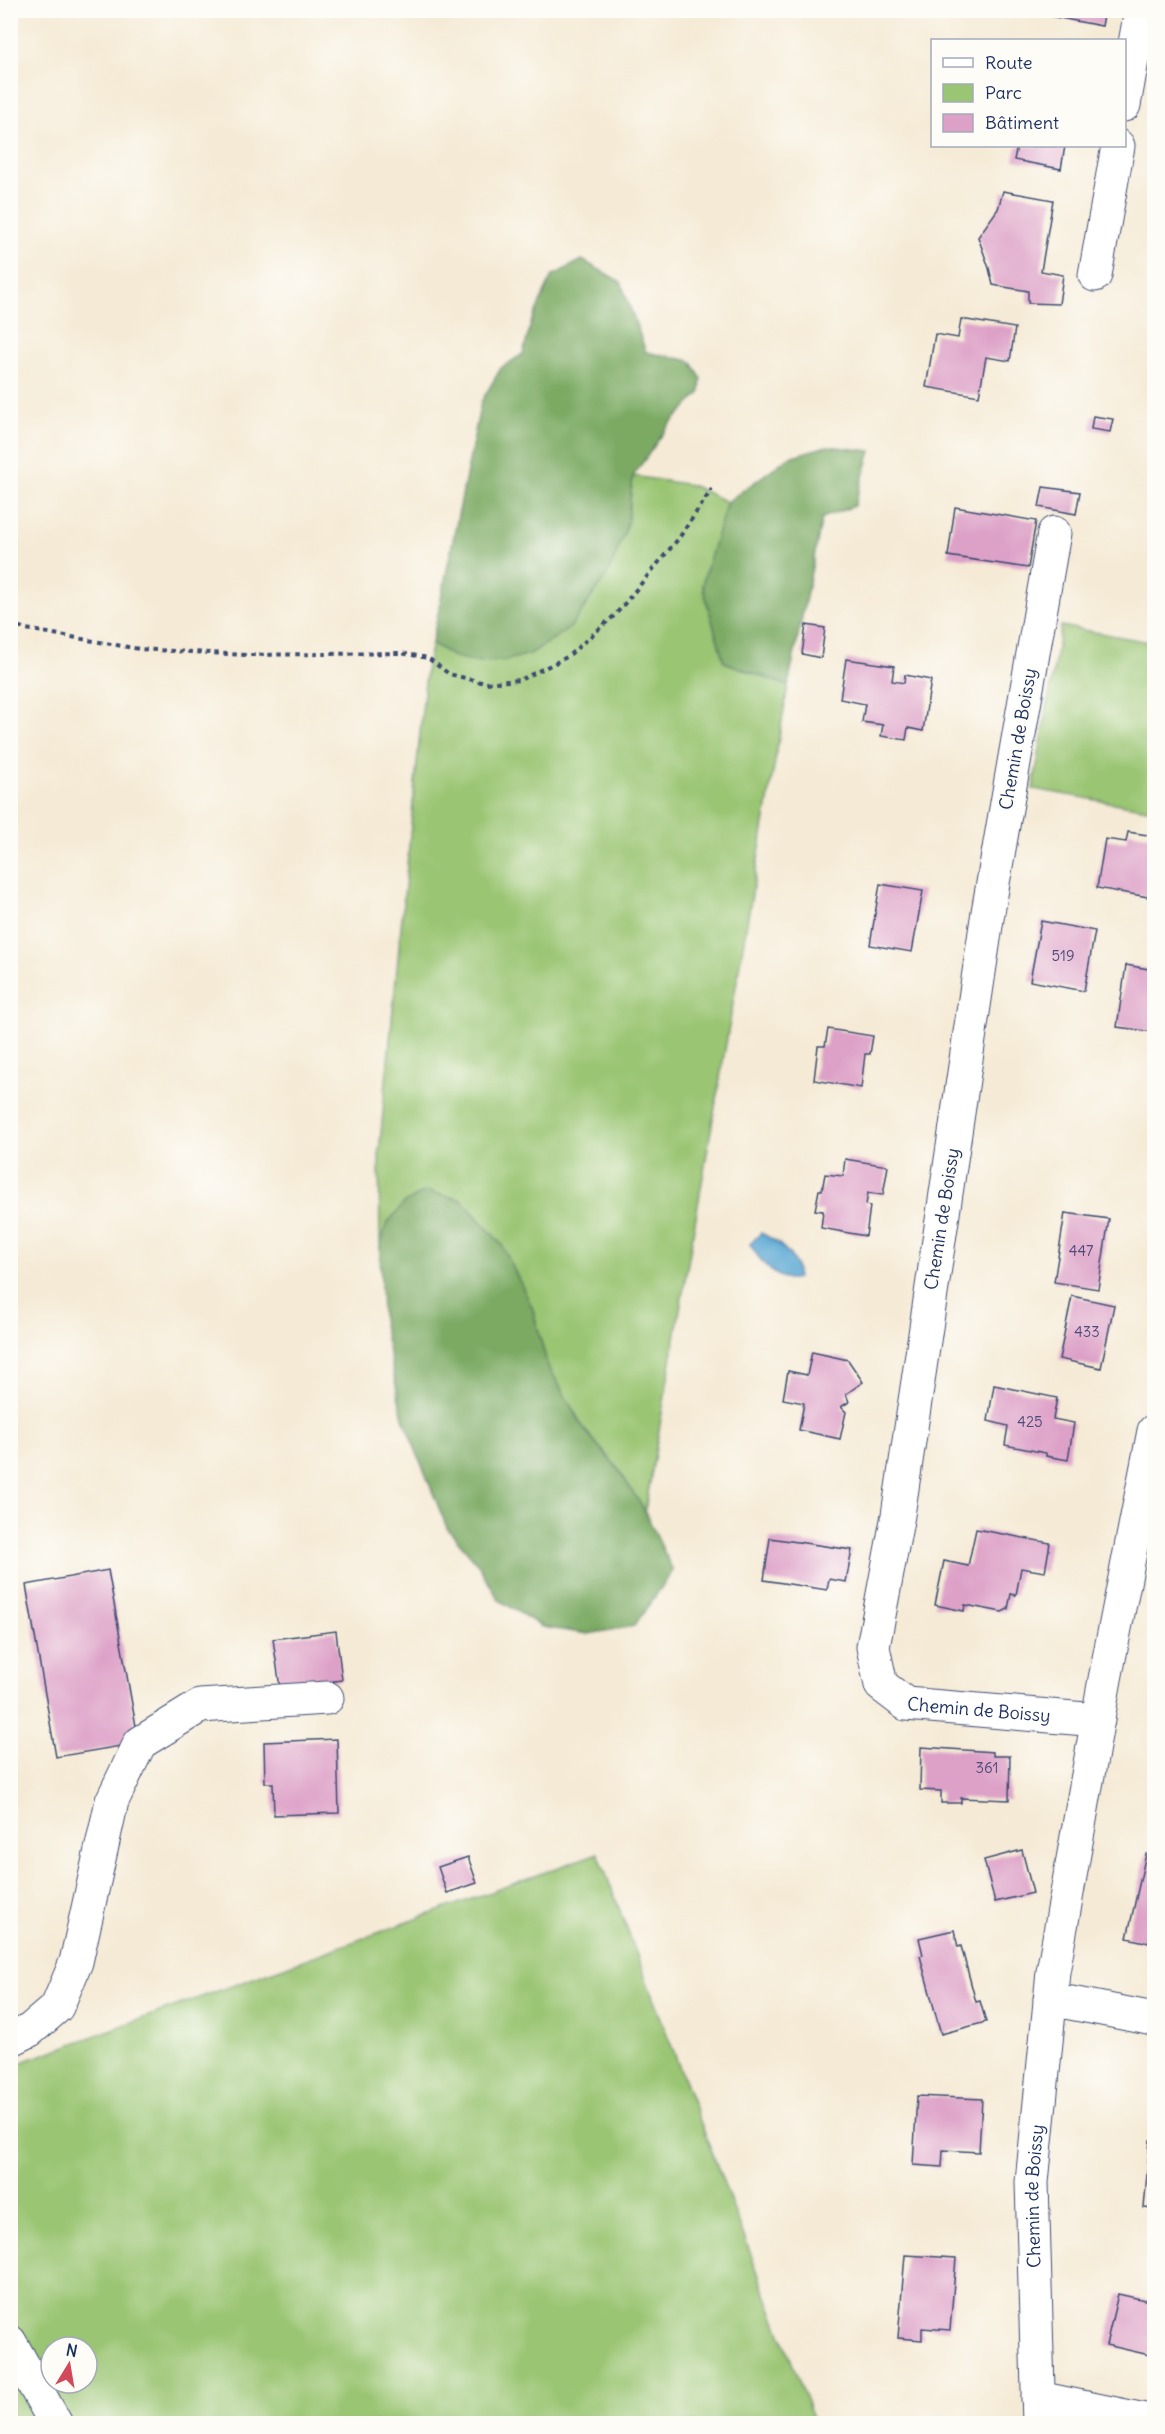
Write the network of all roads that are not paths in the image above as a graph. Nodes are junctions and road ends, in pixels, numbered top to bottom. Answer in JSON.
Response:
{"nodes":[{"id":1,"x":1141,"y":10,"type":"edge"},
{"id":2,"x":1126,"y":99,"type":"edge"},
{"id":3,"x":1118,"y":147,"type":"edge"},
{"id":4,"x":1095,"y":275,"type":"dead end"},
{"id":5,"x":1054,"y":533,"type":"dead end"},
{"id":6,"x":1155,"y":1431,"type":"edge"},
{"id":7,"x":327,"y":1698,"type":"dead end"},
{"id":8,"x":1098,"y":1720,"type":"junction"},
{"id":9,"x":1050,"y":1999,"type":"junction"},
{"id":10,"x":1155,"y":2019,"type":"edge"},
{"id":11,"x":10,"y":2040,"type":"edge"},
{"id":12,"x":10,"y":2342,"type":"edge"},
{"id":13,"x":1039,"y":2411,"type":"edge"},
{"id":14,"x":1155,"y":2422,"type":"edge"},
{"id":15,"x":56,"y":2424,"type":"edge"}],
"edges":[{"from":1,"to":2,"type":"street"},
{"from":3,"to":4,"type":"street"},
{"from":5,"to":8,"type":"street","name":"Chemin de Boissy"},
{"from":6,"to":8,"type":"street","name":"Chemin de Boissy"},
{"from":7,"to":11,"type":"street"},
{"from":8,"to":9,"type":"street","name":"Chemin de Boissy"},
{"from":9,"to":10,"type":"street"},
{"from":9,"to":13,"type":"street","name":"Chemin de Boissy"},
{"from":12,"to":15,"type":"street"},
{"from":13,"to":14,"type":"street"}]}
